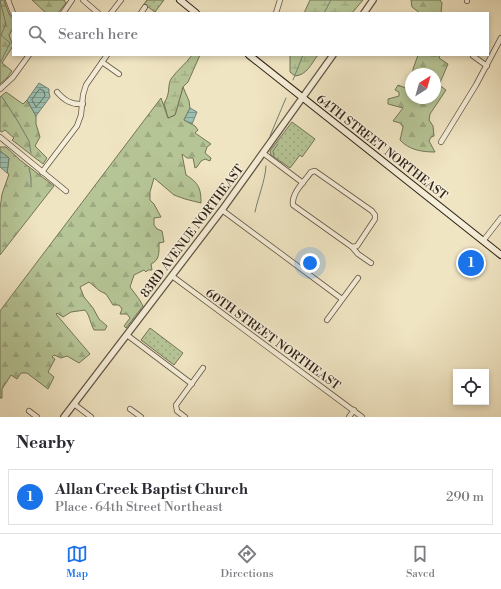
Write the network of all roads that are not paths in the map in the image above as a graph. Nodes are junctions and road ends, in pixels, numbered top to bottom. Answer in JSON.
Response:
{"nodes":[{"id":1,"x":8,"y":0,"type":"edge"},
{"id":2,"x":72,"y":0,"type":"edge"},
{"id":3,"x":83,"y":0,"type":"edge"},
{"id":4,"x":121,"y":0,"type":"edge"},
{"id":5,"x":180,"y":0,"type":"edge"},
{"id":6,"x":280,"y":0,"type":"edge"},
{"id":7,"x":373,"y":0,"type":"edge"},
{"id":8,"x":145,"y":7,"type":"dead end"},
{"id":9,"x":13,"y":12,"type":"edge"},
{"id":10,"x":64,"y":12,"type":"edge"},
{"id":11,"x":97,"y":12,"type":"edge"},
{"id":12,"x":112,"y":12,"type":"edge"},
{"id":13,"x":142,"y":12,"type":"edge"},
{"id":14,"x":195,"y":12,"type":"edge"},
{"id":15,"x":276,"y":12,"type":"edge"},
{"id":16,"x":365,"y":12,"type":"edge"},
{"id":17,"x":501,"y":38,"type":"edge"},
{"id":18,"x":28,"y":56,"type":"edge"},
{"id":19,"x":105,"y":56,"type":"edge"},
{"id":20,"x":250,"y":56,"type":"edge"},
{"id":21,"x":332,"y":56,"type":"edge"},
{"id":22,"x":473,"y":56,"type":"dead end"},
{"id":23,"x":102,"y":62,"type":"junction"},
{"id":24,"x":487,"y":66,"type":"junction"},
{"id":25,"x":119,"y":74,"type":"dead end"},
{"id":26,"x":0,"y":89,"type":"edge"},
{"id":27,"x":57,"y":92,"type":"dead end"},
{"id":28,"x":302,"y":98,"type":"junction"},
{"id":29,"x":83,"y":104,"type":"junction"},
{"id":30,"x":0,"y":137,"type":"edge"},
{"id":31,"x":442,"y":142,"type":"dead end"},
{"id":32,"x":263,"y":153,"type":"junction"},
{"id":33,"x":42,"y":172,"type":"junction"},
{"id":34,"x":303,"y":183,"type":"junction"},
{"id":35,"x":66,"y":191,"type":"dead end"},
{"id":36,"x":222,"y":210,"type":"junction"},
{"id":37,"x":501,"y":218,"type":"edge"},
{"id":38,"x":483,"y":241,"type":"junction"},
{"id":39,"x":352,"y":247,"type":"junction"},
{"id":40,"x":501,"y":255,"type":"edge"},
{"id":41,"x":371,"y":263,"type":"dead end"},
{"id":42,"x":172,"y":276,"type":"junction"},
{"id":43,"x":358,"y":278,"type":"dead end"},
{"id":44,"x":342,"y":299,"type":"junction"},
{"id":45,"x":327,"y":320,"type":"dead end"},
{"id":46,"x":127,"y":335,"type":"junction"},
{"id":47,"x":203,"y":368,"type":"dead end"},
{"id":48,"x":192,"y":384,"type":"junction"},
{"id":49,"x":74,"y":404,"type":"junction"},
{"id":50,"x":130,"y":409,"type":"dead end"},
{"id":51,"x":29,"y":410,"type":"dead end"},
{"id":52,"x":354,"y":410,"type":"junction"},
{"id":53,"x":37,"y":417,"type":"edge"},
{"id":54,"x":64,"y":417,"type":"edge"},
{"id":55,"x":91,"y":417,"type":"edge"},
{"id":56,"x":141,"y":417,"type":"edge"},
{"id":57,"x":185,"y":417,"type":"edge"},
{"id":58,"x":348,"y":417,"type":"edge"},
{"id":59,"x":362,"y":417,"type":"edge"}],
"edges":[{"from":1,"to":9,"type":"street"},
{"from":2,"to":10,"type":"street"},
{"from":3,"to":11,"type":"street"},
{"from":4,"to":12,"type":"street"},
{"from":5,"to":14,"type":"main road"},
{"from":6,"to":15,"type":"street"},
{"from":7,"to":16,"type":"street"},
{"from":8,"to":13,"type":"street"},
{"from":17,"to":24,"type":"street"},
{"from":18,"to":26,"type":"street"},
{"from":19,"to":23,"type":"street"},
{"from":20,"to":28,"type":"main road","name":"64TH STREET NORTHEAST"},
{"from":21,"to":28,"type":"street","name":"83RD AVENUE NORTHEAST"},
{"from":22,"to":24,"type":"street"},
{"from":23,"to":25,"type":"street"},
{"from":23,"to":29,"type":"street"},
{"from":24,"to":31,"type":"street"},
{"from":27,"to":29,"type":"street"},
{"from":28,"to":32,"type":"street","name":"83RD AVENUE NORTHEAST"},
{"from":28,"to":38,"type":"main road","name":"64TH STREET NORTHEAST"},
{"from":29,"to":33,"type":"street"},
{"from":30,"to":33,"type":"street"},
{"from":32,"to":34,"type":"street"},
{"from":32,"to":36,"type":"street","name":"83RD AVENUE NORTHEAST"},
{"from":33,"to":35,"type":"street"},
{"from":34,"to":39,"type":"street"},
{"from":34,"to":39,"type":"street"},
{"from":36,"to":42,"type":"street","name":"83RD AVENUE NORTHEAST"},
{"from":36,"to":44,"type":"street"},
{"from":37,"to":38,"type":"street"},
{"from":38,"to":40,"type":"main road","name":"64TH STREET NORTHEAST"},
{"from":39,"to":41,"type":"street"},
{"from":42,"to":46,"type":"street","name":"83RD AVENUE NORTHEAST"},
{"from":42,"to":52,"type":"street","name":"60TH STREET NORTHEAST"},
{"from":43,"to":44,"type":"street"},
{"from":44,"to":45,"type":"street"},
{"from":46,"to":48,"type":"street"},
{"from":46,"to":49,"type":"street","name":"83RD AVENUE NORTHEAST"},
{"from":47,"to":48,"type":"street"},
{"from":48,"to":57,"type":"street"},
{"from":49,"to":54,"type":"street","name":"83RD AVENUE NORTHEAST"},
{"from":49,"to":55,"type":"street"},
{"from":50,"to":56,"type":"street"},
{"from":51,"to":53,"type":"street"},
{"from":52,"to":58,"type":"street"},
{"from":52,"to":59,"type":"street","name":"60TH STREET NORTHEAST"}]}
